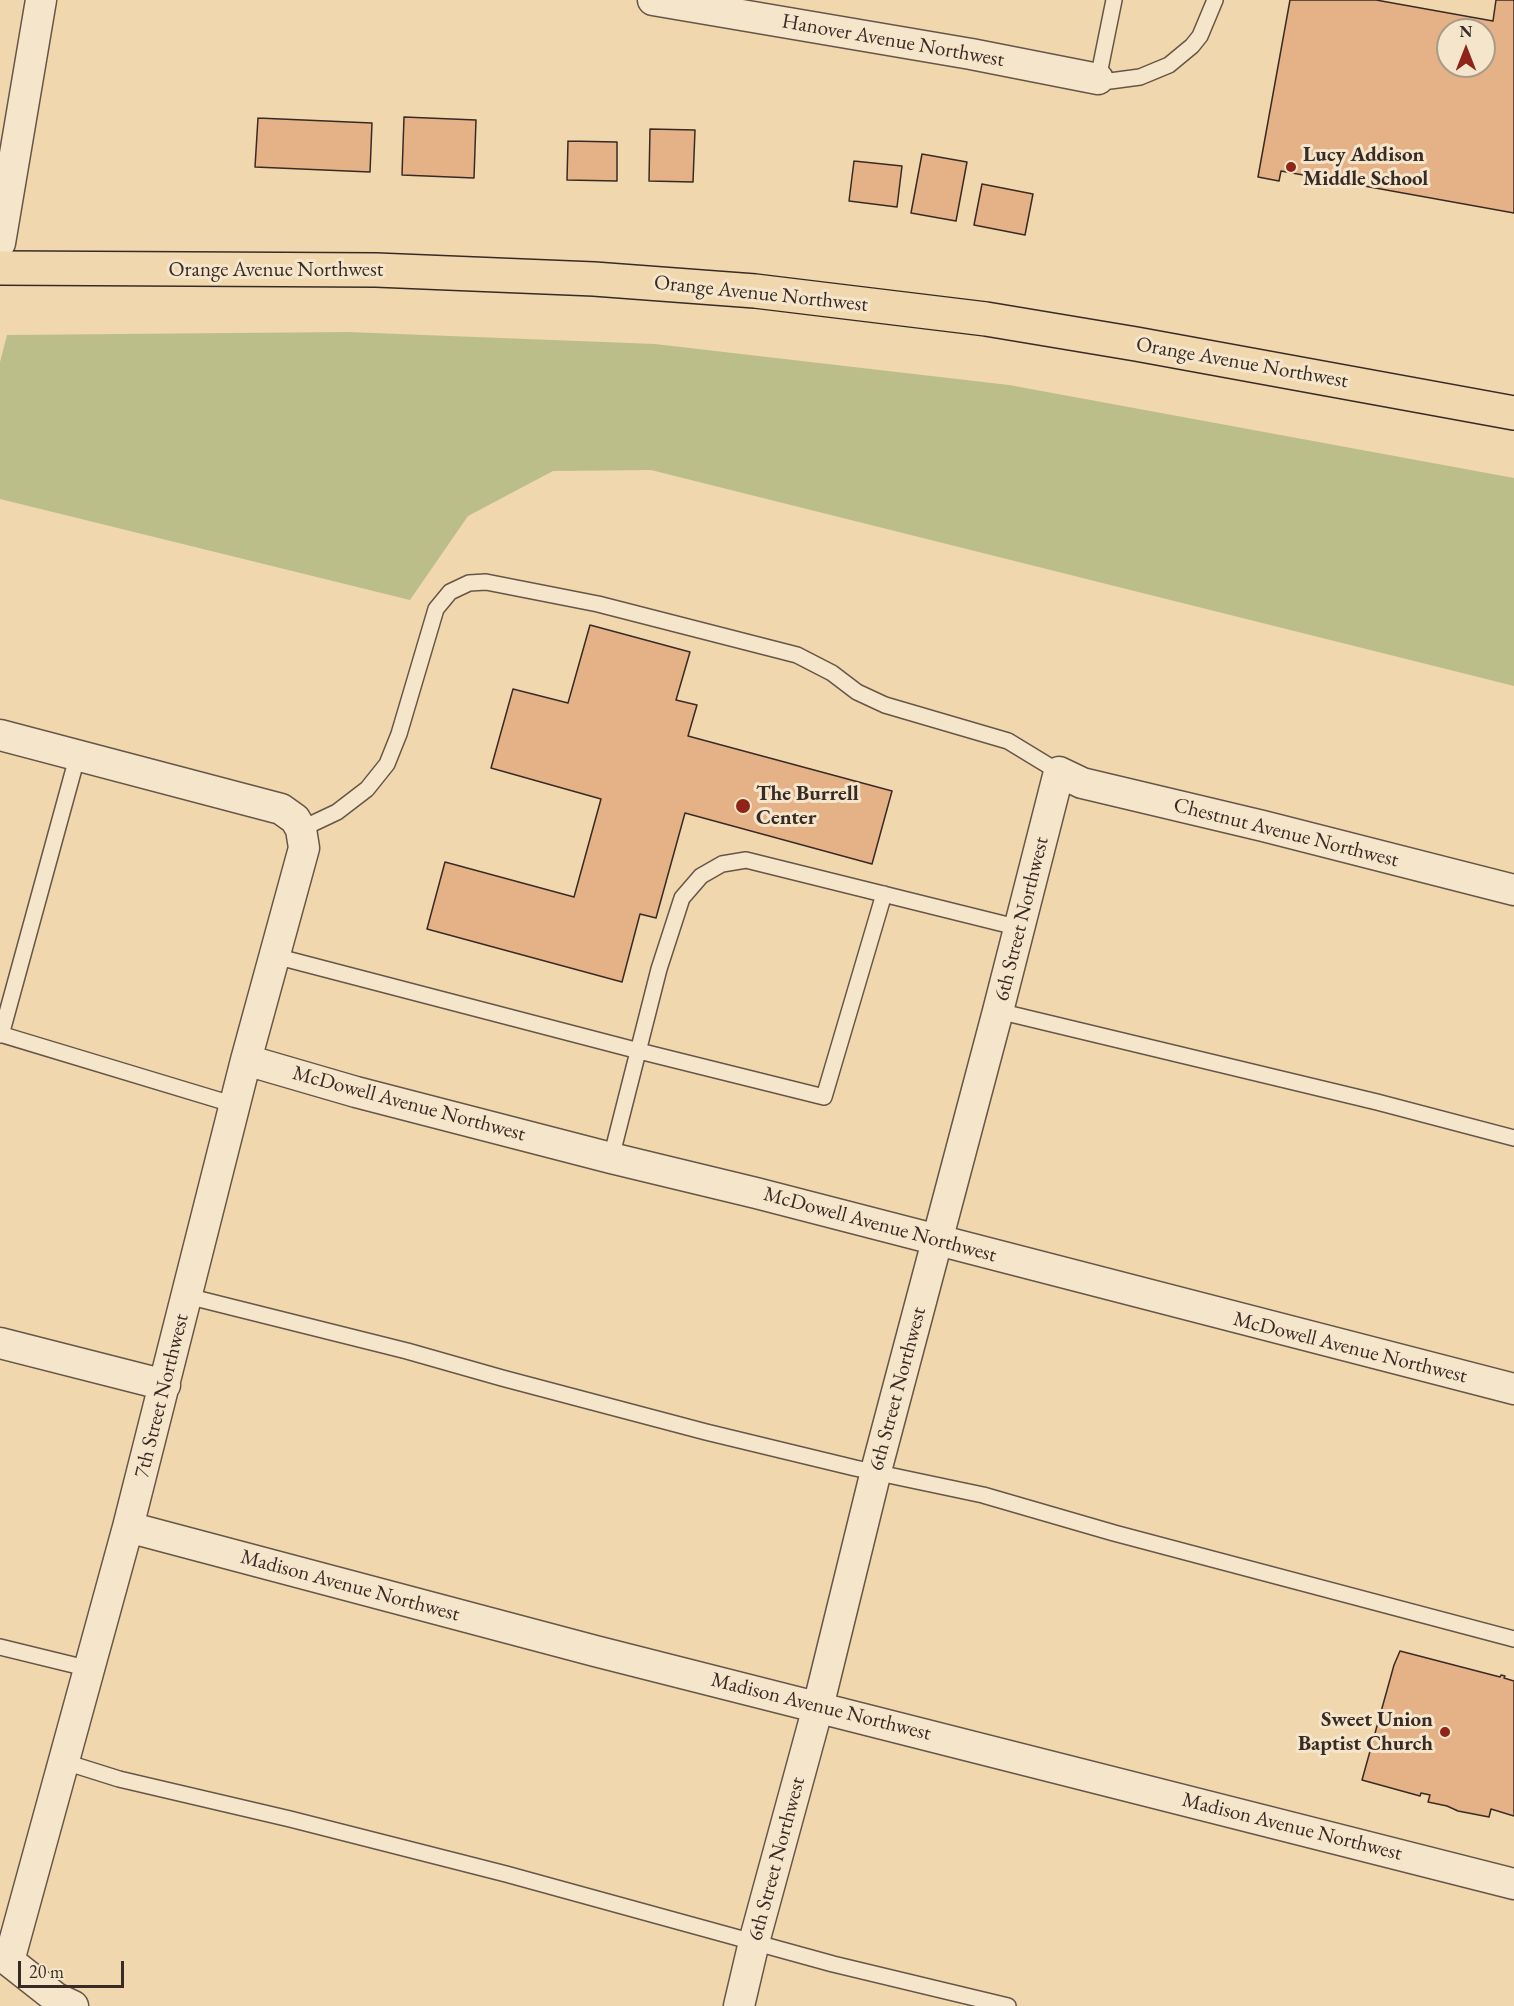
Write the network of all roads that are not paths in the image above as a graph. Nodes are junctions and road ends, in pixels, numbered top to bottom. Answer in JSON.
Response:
{"nodes":[{"id":1,"x":41,"y":0,"type":"edge"},
{"id":2,"x":653,"y":0,"type":"edge"},
{"id":3,"x":1114,"y":0,"type":"edge"},
{"id":4,"x":1215,"y":0,"type":"edge"},
{"id":5,"x":1098,"y":79,"type":"junction"},
{"id":6,"x":0,"y":243,"type":"edge"},
{"id":7,"x":0,"y":268,"type":"edge"},
{"id":8,"x":1514,"y":413,"type":"edge"},
{"id":9,"x":0,"y":735,"type":"edge"},
{"id":10,"x":78,"y":754,"type":"junction"},
{"id":11,"x":1059,"y":772,"type":"junction"},
{"id":12,"x":301,"y":829,"type":"junction"},
{"id":13,"x":1514,"y":890,"type":"edge"},
{"id":14,"x":884,"y":894,"type":"junction"},
{"id":15,"x":1020,"y":928,"type":"junction"},
{"id":16,"x":274,"y":956,"type":"junction"},
{"id":17,"x":998,"y":1011,"type":"junction"},
{"id":18,"x":1,"y":1035,"type":"edge"},
{"id":19,"x":639,"y":1052,"type":"junction"},
{"id":20,"x":246,"y":1060,"type":"junction"},
{"id":21,"x":235,"y":1105,"type":"junction"},
{"id":22,"x":1514,"y":1138,"type":"edge"},
{"id":23,"x":611,"y":1158,"type":"junction"},
{"id":24,"x":937,"y":1240,"type":"junction"},
{"id":25,"x":187,"y":1296,"type":"junction"},
{"id":26,"x":0,"y":1343,"type":"edge"},
{"id":27,"x":165,"y":1385,"type":"junction"},
{"id":28,"x":1514,"y":1389,"type":"edge"},
{"id":29,"x":876,"y":1471,"type":"junction"},
{"id":30,"x":128,"y":1527,"type":"junction"},
{"id":31,"x":1514,"y":1639,"type":"edge"},
{"id":32,"x":0,"y":1647,"type":"edge"},
{"id":33,"x":90,"y":1669,"type":"junction"},
{"id":34,"x":818,"y":1707,"type":"junction"},
{"id":35,"x":65,"y":1762,"type":"junction"},
{"id":36,"x":1514,"y":1884,"type":"edge"},
{"id":37,"x":754,"y":1942,"type":"junction"},
{"id":38,"x":5,"y":1958,"type":"edge"},
{"id":39,"x":73,"y":2006,"type":"edge"},
{"id":40,"x":739,"y":2006,"type":"edge"},
{"id":41,"x":1008,"y":2006,"type":"edge"}],
"edges":[{"from":1,"to":6,"type":"street"},
{"from":2,"to":5,"type":"street","name":"Hanover Avenue Northwest"},
{"from":3,"to":5,"type":"lane"},
{"from":4,"to":5,"type":"lane"},
{"from":7,"to":8,"type":"main road","name":"Orange Avenue Northwest"},
{"from":9,"to":10,"type":"street"},
{"from":10,"to":12,"type":"street"},
{"from":10,"to":18,"type":"lane"},
{"from":11,"to":12,"type":"lane"},
{"from":11,"to":13,"type":"street","name":"Chestnut Avenue Northwest"},
{"from":11,"to":15,"type":"street","name":"6th Street Northwest"},
{"from":12,"to":16,"type":"street","name":"7th Street Northwest"},
{"from":14,"to":15,"type":"lane"},
{"from":14,"to":19,"type":"lane"},
{"from":14,"to":19,"type":"lane"},
{"from":15,"to":17,"type":"street","name":"6th Street Northwest"},
{"from":16,"to":19,"type":"lane"},
{"from":16,"to":20,"type":"street","name":"7th Street Northwest"},
{"from":17,"to":22,"type":"lane"},
{"from":17,"to":24,"type":"street","name":"6th Street Northwest"},
{"from":18,"to":21,"type":"lane"},
{"from":19,"to":23,"type":"lane"},
{"from":20,"to":21,"type":"street","name":"7th Street Northwest"},
{"from":20,"to":23,"type":"street","name":"McDowell Avenue Northwest"},
{"from":21,"to":25,"type":"street","name":"7th Street Northwest"},
{"from":23,"to":24,"type":"street","name":"McDowell Avenue Northwest"},
{"from":24,"to":28,"type":"street","name":"McDowell Avenue Northwest"},
{"from":24,"to":29,"type":"street","name":"6th Street Northwest"},
{"from":25,"to":27,"type":"street","name":"7th Street Northwest"},
{"from":25,"to":29,"type":"lane"},
{"from":26,"to":27,"type":"street"},
{"from":27,"to":30,"type":"street","name":"7th Street Northwest"},
{"from":29,"to":31,"type":"lane"},
{"from":29,"to":34,"type":"street","name":"6th Street Northwest"},
{"from":30,"to":33,"type":"street","name":"7th Street Northwest"},
{"from":30,"to":34,"type":"street","name":"Madison Avenue Northwest"},
{"from":32,"to":33,"type":"lane"},
{"from":33,"to":35,"type":"street","name":"7th Street Northwest"},
{"from":34,"to":36,"type":"street","name":"Madison Avenue Northwest"},
{"from":34,"to":37,"type":"street","name":"6th Street Northwest"},
{"from":35,"to":37,"type":"lane"},
{"from":35,"to":38,"type":"street","name":"7th Street Northwest"},
{"from":37,"to":40,"type":"street","name":"6th Street Northwest"},
{"from":37,"to":41,"type":"lane"},
{"from":38,"to":39,"type":"street"}]}
